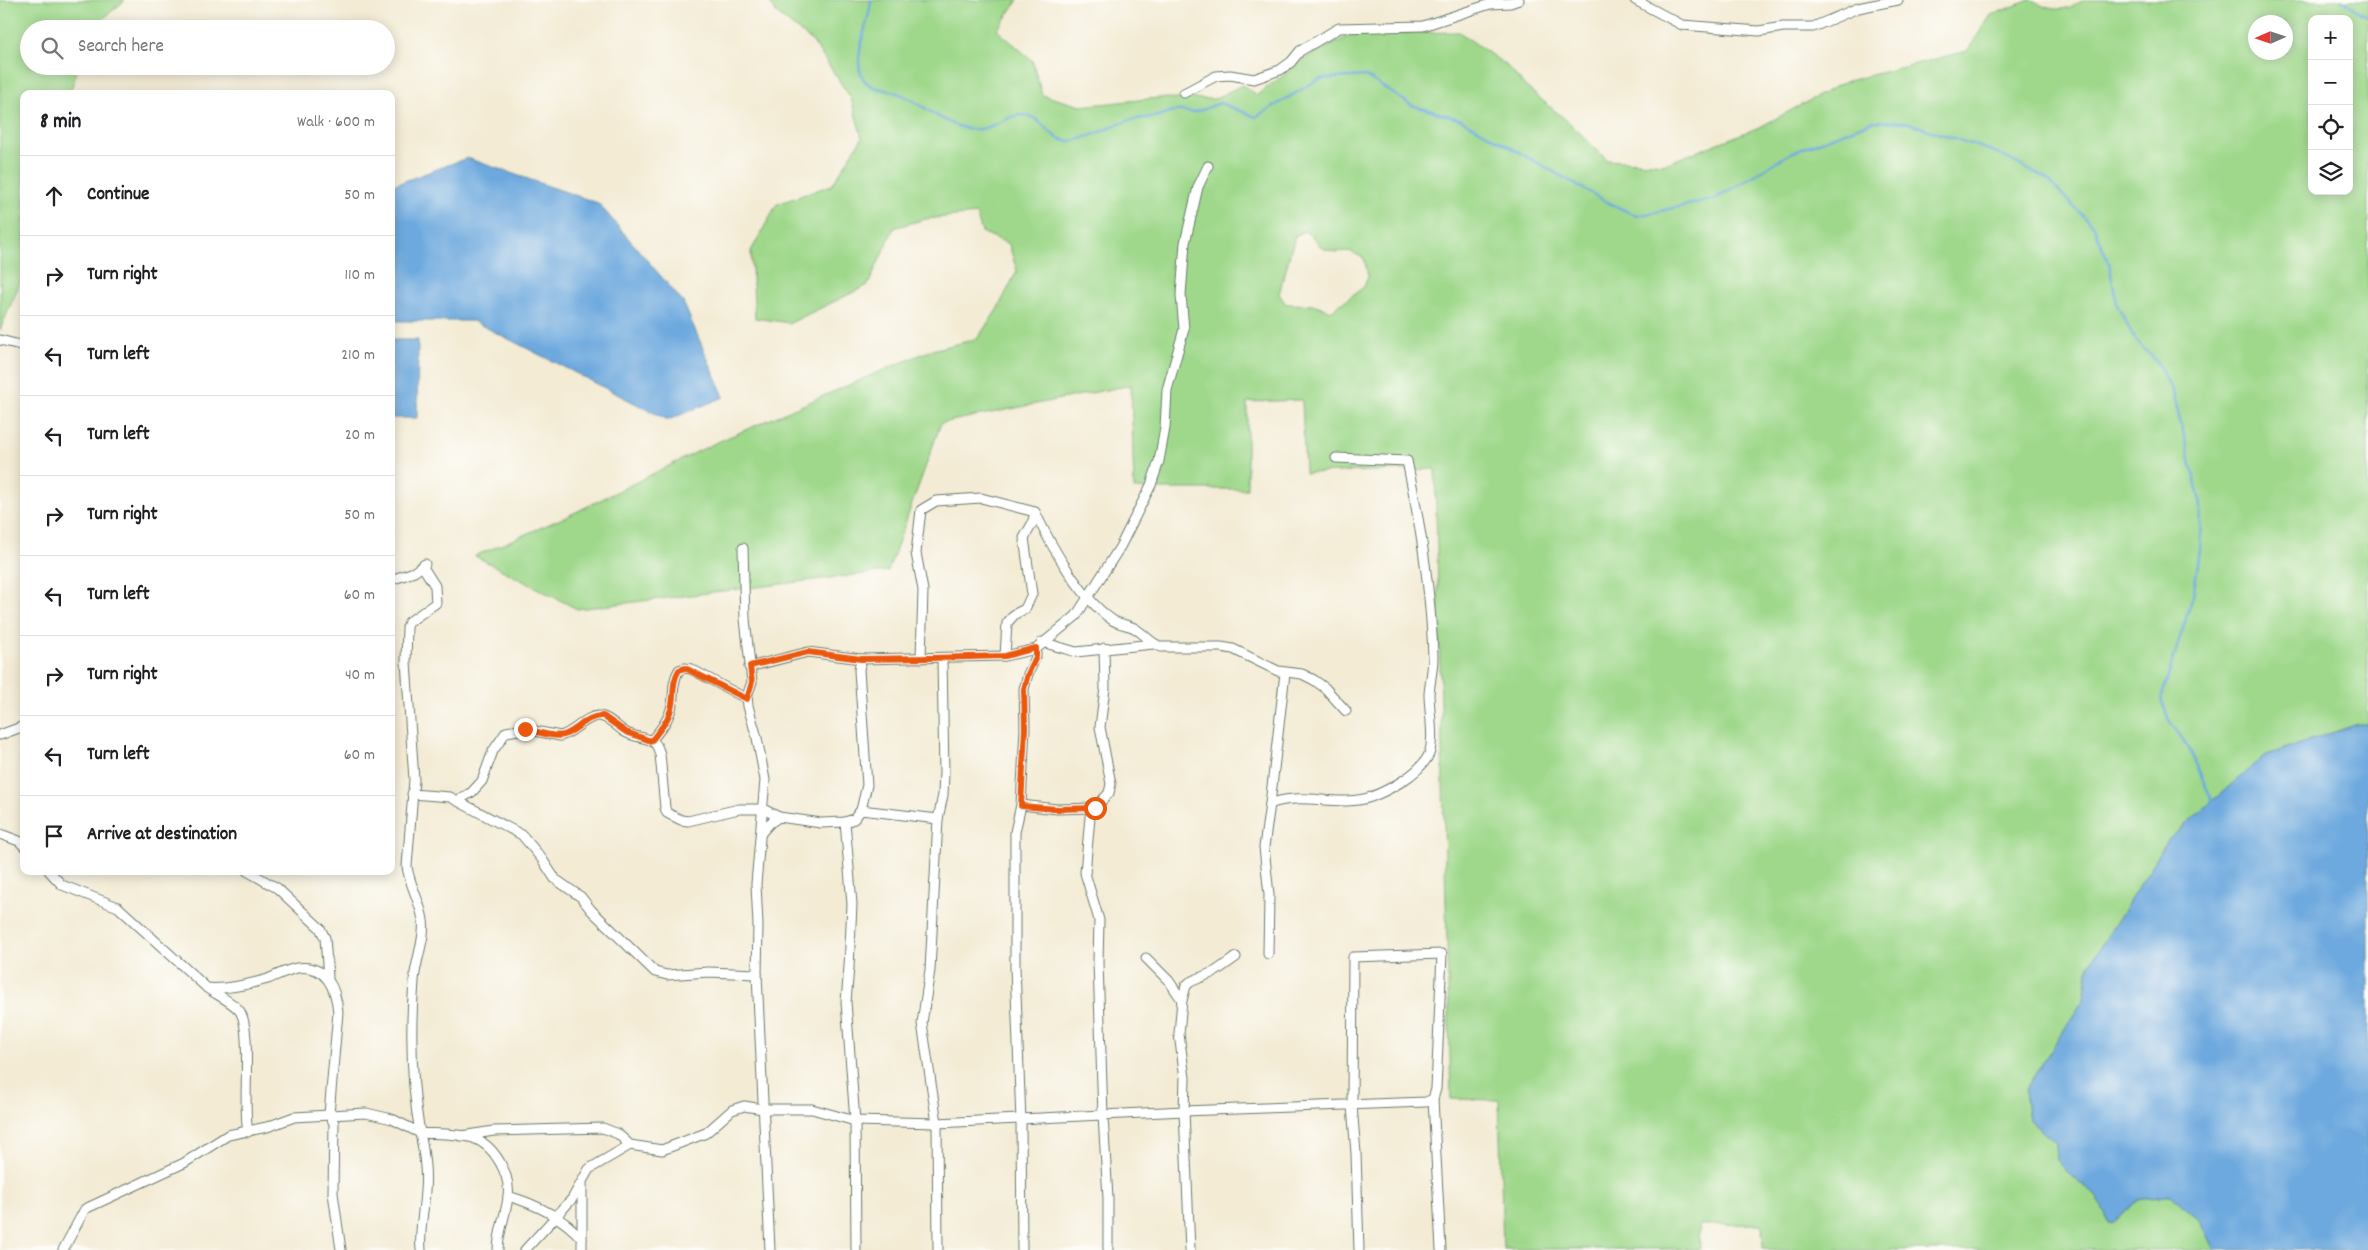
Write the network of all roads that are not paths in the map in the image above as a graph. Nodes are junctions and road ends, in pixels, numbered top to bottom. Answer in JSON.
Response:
{"nodes":[{"id":1,"x":1519,"y":0,"type":"edge"},
{"id":2,"x":1635,"y":0,"type":"edge"},
{"id":3,"x":1898,"y":0,"type":"edge"},
{"id":4,"x":1184,"y":93,"type":"dead end"},
{"id":5,"x":1208,"y":166,"type":"dead end"},
{"id":6,"x":0,"y":340,"type":"edge"},
{"id":7,"x":20,"y":345,"type":"edge"},
{"id":8,"x":1336,"y":458,"type":"dead end"},
{"id":9,"x":1035,"y":512,"type":"junction"},
{"id":10,"x":743,"y":548,"type":"dead end"},
{"id":11,"x":395,"y":578,"type":"edge"},
{"id":12,"x":1089,"y":598,"type":"junction"},
{"id":13,"x":1153,"y":644,"type":"junction"},
{"id":14,"x":1039,"y":645,"type":"junction"},
{"id":15,"x":1104,"y":648,"type":"junction"},
{"id":16,"x":1005,"y":656,"type":"junction"},
{"id":17,"x":921,"y":658,"type":"junction"},
{"id":18,"x":942,"y":658,"type":"junction"},
{"id":19,"x":861,"y":659,"type":"junction"},
{"id":20,"x":750,"y":666,"type":"junction"},
{"id":21,"x":1285,"y":673,"type":"junction"},
{"id":22,"x":747,"y":699,"type":"junction"},
{"id":23,"x":1346,"y":710,"type":"dead end"},
{"id":24,"x":20,"y":728,"type":"edge"},
{"id":25,"x":0,"y":735,"type":"edge"},
{"id":26,"x":651,"y":741,"type":"junction"},
{"id":27,"x":412,"y":794,"type":"junction"},
{"id":28,"x":457,"y":801,"type":"junction"},
{"id":29,"x":1270,"y":804,"type":"junction"},
{"id":30,"x":1021,"y":806,"type":"junction"},
{"id":31,"x":1095,"y":808,"type":"junction"},
{"id":32,"x":763,"y":809,"type":"junction"},
{"id":33,"x":861,"y":810,"type":"junction"},
{"id":34,"x":779,"y":817,"type":"junction"},
{"id":35,"x":938,"y":819,"type":"junction"},
{"id":36,"x":845,"y":822,"type":"junction"},
{"id":37,"x":0,"y":834,"type":"edge"},
{"id":38,"x":761,"y":834,"type":"junction"},
{"id":39,"x":20,"y":842,"type":"edge"},
{"id":40,"x":53,"y":875,"type":"edge"},
{"id":41,"x":254,"y":875,"type":"edge"},
{"id":42,"x":1268,"y":954,"type":"dead end"},
{"id":43,"x":1236,"y":957,"type":"dead end"},
{"id":44,"x":1146,"y":958,"type":"dead end"},
{"id":45,"x":757,"y":974,"type":"junction"},
{"id":46,"x":328,"y":977,"type":"junction"},
{"id":47,"x":207,"y":988,"type":"junction"},
{"id":48,"x":1182,"y":1000,"type":"junction"},
{"id":49,"x":1433,"y":1099,"type":"junction"},
{"id":50,"x":1352,"y":1106,"type":"junction"},
{"id":51,"x":763,"y":1109,"type":"junction"},
{"id":52,"x":1184,"y":1111,"type":"junction"},
{"id":53,"x":329,"y":1114,"type":"junction"},
{"id":54,"x":1103,"y":1116,"type":"junction"},
{"id":55,"x":855,"y":1121,"type":"junction"},
{"id":56,"x":1020,"y":1121,"type":"junction"},
{"id":57,"x":937,"y":1123,"type":"junction"},
{"id":58,"x":248,"y":1132,"type":"junction"},
{"id":59,"x":420,"y":1133,"type":"junction"},
{"id":60,"x":461,"y":1136,"type":"junction"},
{"id":61,"x":630,"y":1145,"type":"junction"},
{"id":62,"x":582,"y":1183,"type":"junction"},
{"id":63,"x":508,"y":1196,"type":"junction"},
{"id":64,"x":557,"y":1217,"type":"junction"},
{"id":65,"x":69,"y":1237,"type":"junction"},
{"id":66,"x":582,"y":1239,"type":"junction"},
{"id":67,"x":63,"y":1250,"type":"edge"},
{"id":68,"x":72,"y":1250,"type":"edge"},
{"id":69,"x":341,"y":1250,"type":"edge"},
{"id":70,"x":421,"y":1250,"type":"edge"},
{"id":71,"x":498,"y":1250,"type":"edge"},
{"id":72,"x":525,"y":1250,"type":"edge"},
{"id":73,"x":582,"y":1250,"type":"edge"},
{"id":74,"x":770,"y":1250,"type":"edge"},
{"id":75,"x":856,"y":1250,"type":"edge"},
{"id":76,"x":938,"y":1250,"type":"edge"},
{"id":77,"x":1022,"y":1250,"type":"edge"},
{"id":78,"x":1108,"y":1250,"type":"edge"},
{"id":79,"x":1190,"y":1250,"type":"edge"},
{"id":80,"x":1359,"y":1250,"type":"edge"},
{"id":81,"x":1442,"y":1250,"type":"edge"}],
"edges":[{"from":1,"to":4,"type":"street"},
{"from":2,"to":3,"type":"street"},
{"from":5,"to":12,"type":"street"},
{"from":6,"to":7,"type":"street"},
{"from":8,"to":29,"type":"street"},
{"from":9,"to":12,"type":"street"},
{"from":9,"to":16,"type":"street"},
{"from":9,"to":17,"type":"street"},
{"from":10,"to":20,"type":"street"},
{"from":11,"to":27,"type":"street"},
{"from":12,"to":13,"type":"street"},
{"from":12,"to":14,"type":"street"},
{"from":13,"to":15,"type":"street"},
{"from":13,"to":21,"type":"street"},
{"from":14,"to":15,"type":"street"},
{"from":14,"to":16,"type":"street"},
{"from":14,"to":30,"type":"street"},
{"from":15,"to":31,"type":"street"},
{"from":16,"to":18,"type":"street"},
{"from":17,"to":18,"type":"street"},
{"from":17,"to":19,"type":"street"},
{"from":18,"to":35,"type":"street"},
{"from":19,"to":20,"type":"street"},
{"from":19,"to":33,"type":"street"},
{"from":20,"to":22,"type":"street"},
{"from":21,"to":23,"type":"street"},
{"from":21,"to":29,"type":"street"},
{"from":22,"to":26,"type":"street"},
{"from":22,"to":32,"type":"street"},
{"from":24,"to":25,"type":"street"},
{"from":26,"to":28,"type":"street"},
{"from":26,"to":32,"type":"street"},
{"from":27,"to":28,"type":"street"},
{"from":27,"to":59,"type":"street"},
{"from":28,"to":45,"type":"street"},
{"from":29,"to":42,"type":"street"},
{"from":30,"to":31,"type":"street"},
{"from":30,"to":56,"type":"street"},
{"from":31,"to":54,"type":"street"},
{"from":32,"to":34,"type":"street"},
{"from":32,"to":38,"type":"street"},
{"from":33,"to":35,"type":"street"},
{"from":33,"to":36,"type":"street"},
{"from":34,"to":36,"type":"street"},
{"from":34,"to":38,"type":"street"},
{"from":35,"to":57,"type":"street"},
{"from":36,"to":55,"type":"street"},
{"from":37,"to":39,"type":"street"},
{"from":38,"to":45,"type":"street"},
{"from":40,"to":47,"type":"street"},
{"from":41,"to":46,"type":"street"},
{"from":43,"to":48,"type":"street"},
{"from":44,"to":48,"type":"street"},
{"from":45,"to":51,"type":"street"},
{"from":46,"to":47,"type":"street"},
{"from":46,"to":53,"type":"street"},
{"from":47,"to":58,"type":"street"},
{"from":48,"to":52,"type":"street"},
{"from":49,"to":50,"type":"street"},
{"from":49,"to":50,"type":"street"},
{"from":49,"to":81,"type":"street"},
{"from":50,"to":52,"type":"street"},
{"from":50,"to":80,"type":"street"},
{"from":51,"to":55,"type":"street"},
{"from":51,"to":61,"type":"street"},
{"from":51,"to":74,"type":"street"},
{"from":52,"to":54,"type":"street"},
{"from":52,"to":79,"type":"street"},
{"from":53,"to":58,"type":"street"},
{"from":53,"to":59,"type":"street"},
{"from":53,"to":69,"type":"street"},
{"from":54,"to":56,"type":"street"},
{"from":54,"to":78,"type":"street"},
{"from":55,"to":57,"type":"street"},
{"from":55,"to":75,"type":"street"},
{"from":56,"to":57,"type":"street"},
{"from":56,"to":77,"type":"street"},
{"from":57,"to":76,"type":"street"},
{"from":58,"to":65,"type":"street"},
{"from":59,"to":60,"type":"street"},
{"from":59,"to":70,"type":"street"},
{"from":60,"to":61,"type":"street"},
{"from":60,"to":63,"type":"street"},
{"from":61,"to":62,"type":"street"},
{"from":62,"to":64,"type":"street"},
{"from":62,"to":66,"type":"street"},
{"from":63,"to":64,"type":"street"},
{"from":63,"to":71,"type":"street"},
{"from":64,"to":66,"type":"street"},
{"from":64,"to":72,"type":"street"},
{"from":65,"to":67,"type":"street"},
{"from":65,"to":68,"type":"street"},
{"from":66,"to":73,"type":"street"}]}
